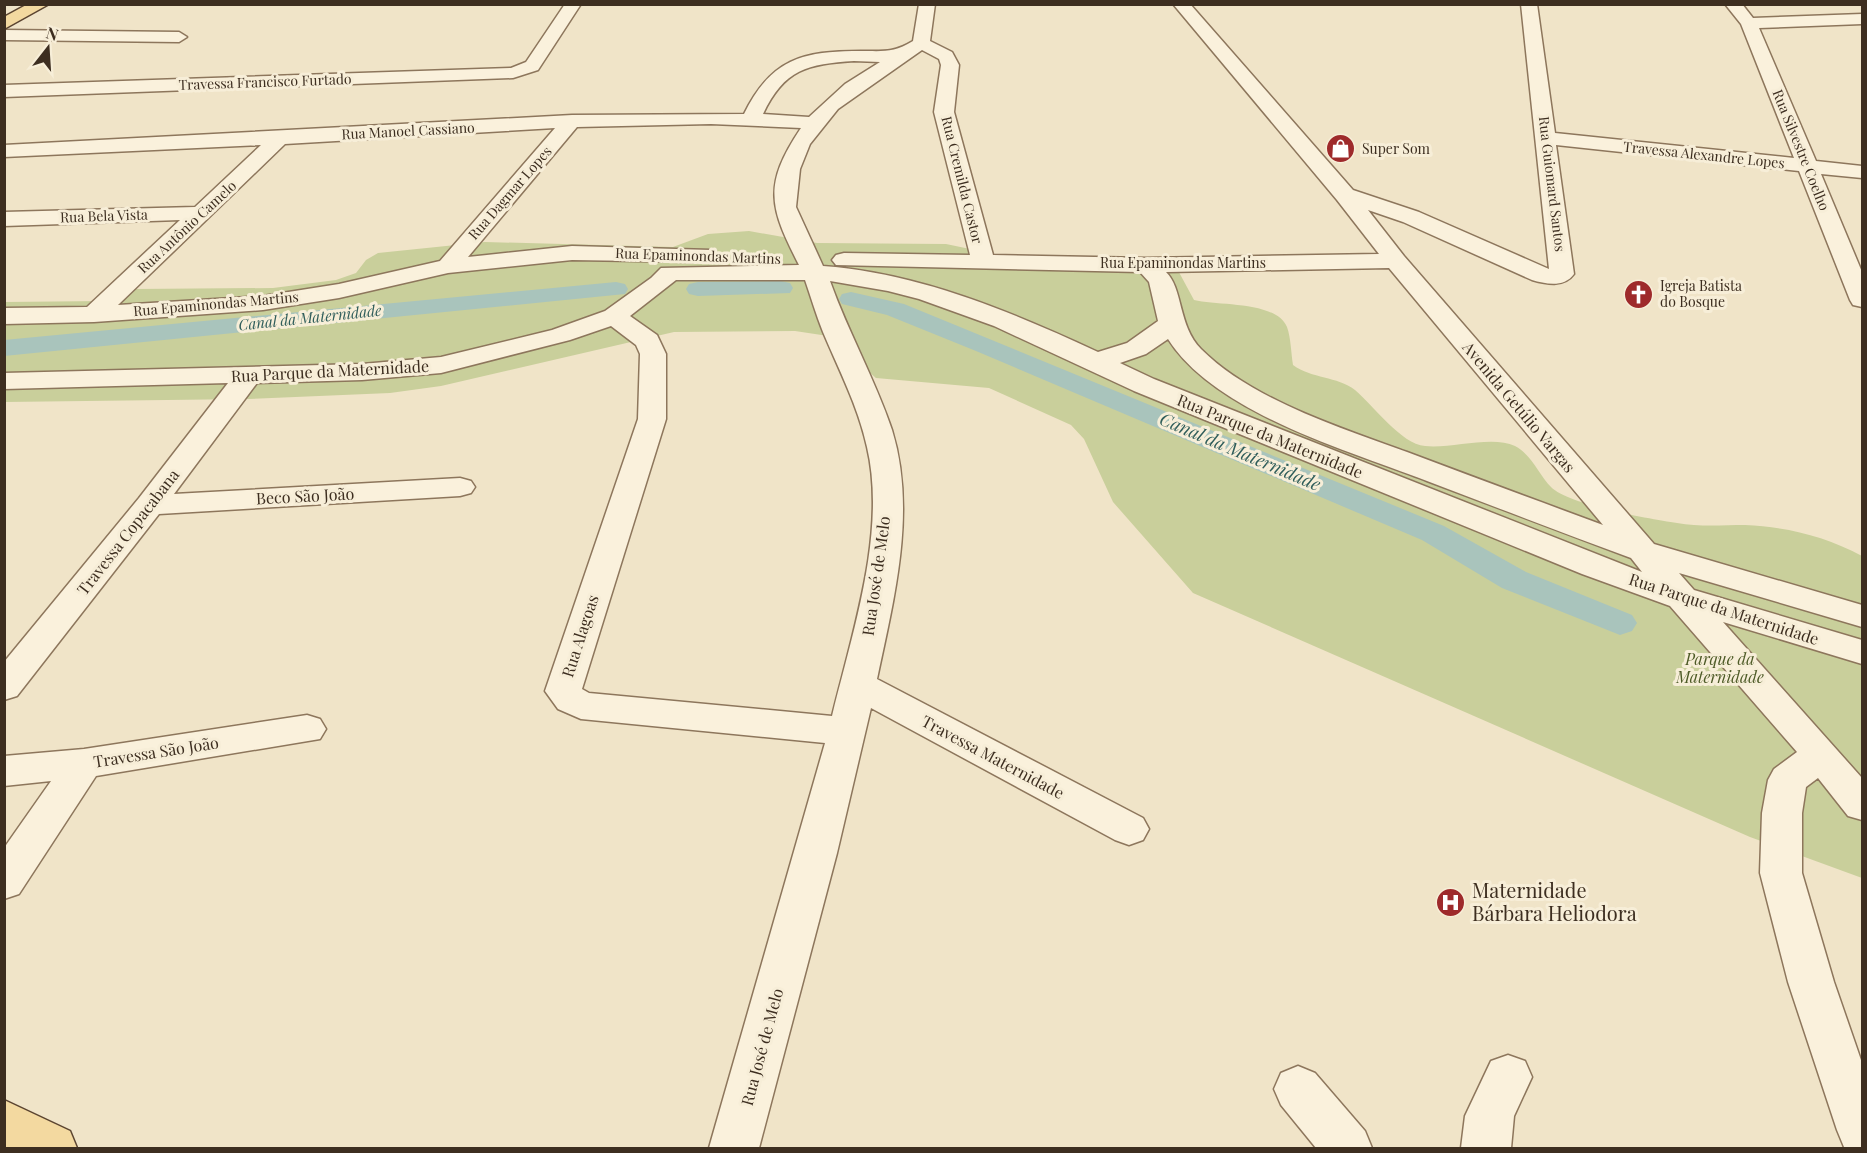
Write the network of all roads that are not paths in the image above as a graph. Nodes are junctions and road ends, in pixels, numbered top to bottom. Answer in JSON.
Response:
{"nodes":[{"id":1,"x":24,"y":4,"type":"edge"},
{"id":2,"x":41,"y":4,"type":"edge"},
{"id":3,"x":573,"y":4,"type":"edge"},
{"id":4,"x":927,"y":4,"type":"edge"},
{"id":5,"x":1181,"y":4,"type":"edge"},
{"id":6,"x":1529,"y":4,"type":"edge"},
{"id":7,"x":1733,"y":4,"type":"edge"},
{"id":8,"x":4,"y":14,"type":"edge"},
{"id":9,"x":1863,"y":18,"type":"edge"},
{"id":10,"x":943,"y":19,"type":"dead end"},
{"id":11,"x":1749,"y":23,"type":"junction"},
{"id":12,"x":4,"y":24,"type":"edge"},
{"id":13,"x":4,"y":35,"type":"edge"},
{"id":14,"x":179,"y":37,"type":"dead end"},
{"id":15,"x":923,"y":39,"type":"junction"},
{"id":16,"x":901,"y":57,"type":"junction"},
{"id":17,"x":4,"y":92,"type":"edge"},
{"id":18,"x":751,"y":119,"type":"junction"},
{"id":19,"x":572,"y":121,"type":"junction"},
{"id":20,"x":812,"y":123,"type":"junction"},
{"id":21,"x":280,"y":138,"type":"junction"},
{"id":22,"x":1546,"y":138,"type":"junction"},
{"id":23,"x":4,"y":151,"type":"edge"},
{"id":24,"x":1807,"y":166,"type":"junction"},
{"id":25,"x":1863,"y":172,"type":"edge"},
{"id":26,"x":1345,"y":195,"type":"junction"},
{"id":27,"x":203,"y":213,"type":"junction"},
{"id":28,"x":4,"y":219,"type":"edge"},
{"id":29,"x":982,"y":261,"type":"junction"},
{"id":30,"x":1396,"y":261,"type":"junction"},
{"id":31,"x":668,"y":263,"type":"junction"},
{"id":32,"x":1146,"y":265,"type":"junction"},
{"id":33,"x":448,"y":266,"type":"junction"},
{"id":34,"x":811,"y":267,"type":"junction"},
{"id":35,"x":1863,"y":300,"type":"edge"},
{"id":36,"x":94,"y":314,"type":"junction"},
{"id":37,"x":4,"y":316,"type":"edge"},
{"id":38,"x":614,"y":316,"type":"junction"},
{"id":39,"x":1171,"y":323,"type":"junction"},
{"id":40,"x":1191,"y":354,"type":"junction"},
{"id":41,"x":1095,"y":360,"type":"junction"},
{"id":42,"x":249,"y":375,"type":"junction"},
{"id":43,"x":4,"y":381,"type":"edge"},
{"id":44,"x":1144,"y":385,"type":"junction"},
{"id":45,"x":460,"y":487,"type":"dead end"},
{"id":46,"x":150,"y":506,"type":"junction"},
{"id":47,"x":1644,"y":552,"type":"junction"},
{"id":48,"x":1682,"y":598,"type":"junction"},
{"id":49,"x":1863,"y":616,"type":"edge"},
{"id":50,"x":1863,"y":652,"type":"edge"},
{"id":51,"x":857,"y":684,"type":"junction"},
{"id":52,"x":4,"y":687,"type":"edge"},
{"id":53,"x":307,"y":729,"type":"dead end"},
{"id":54,"x":849,"y":731,"type":"junction"},
{"id":55,"x":1820,"y":755,"type":"junction"},
{"id":56,"x":84,"y":763,"type":"junction"},
{"id":57,"x":4,"y":771,"type":"edge"},
{"id":58,"x":1863,"y":805,"type":"edge"},
{"id":59,"x":1129,"y":829,"type":"dead end"},
{"id":60,"x":4,"y":882,"type":"edge"},
{"id":61,"x":1508,"y":1077,"type":"dead end"},
{"id":62,"x":1298,"y":1089,"type":"dead end"},
{"id":63,"x":4,"y":1123,"type":"edge"},
{"id":64,"x":1863,"y":1130,"type":"edge"},
{"id":65,"x":52,"y":1149,"type":"edge"},
{"id":66,"x":734,"y":1149,"type":"edge"},
{"id":67,"x":1347,"y":1149,"type":"edge"},
{"id":68,"x":1486,"y":1149,"type":"edge"}],
"edges":[{"from":1,"to":8,"type":"main road"},
{"from":2,"to":12,"type":"main road"},
{"from":3,"to":17,"type":"street","name":"Travessa Francisco Furtado"},
{"from":4,"to":15,"type":"street"},
{"from":5,"to":26,"type":"street","name":"Avenida Getúlio Vargas"},
{"from":6,"to":22,"type":"street","name":"Rua Guiomard Santos"},
{"from":7,"to":11,"type":"street","name":"Rua Silvestre Coelho"},
{"from":9,"to":11,"type":"street"},
{"from":10,"to":15,"type":"street","name":"Rua José de Melo"},
{"from":11,"to":24,"type":"street","name":"Rua Silvestre Coelho"},
{"from":13,"to":14,"type":"street"},
{"from":15,"to":16,"type":"street","name":"Rua José de Melo"},
{"from":15,"to":29,"type":"street","name":"Rua Cremilda Castor"},
{"from":16,"to":18,"type":"street"},
{"from":16,"to":20,"type":"street","name":"Rua José de Melo"},
{"from":18,"to":19,"type":"street","name":"Rua Manoel Cassiano"},
{"from":18,"to":20,"type":"street","name":"Rua Manoel Cassiano"},
{"from":19,"to":21,"type":"street","name":"Rua Manoel Cassiano"},
{"from":19,"to":33,"type":"street","name":"Rua Dagmar Lopes"},
{"from":20,"to":34,"type":"street","name":"Rua José de Melo"},
{"from":21,"to":23,"type":"street","name":"Rua Manoel Cassiano"},
{"from":21,"to":27,"type":"street","name":"Rua Antônio Camelo"},
{"from":22,"to":24,"type":"street","name":"Travessa Alexandre Lopes"},
{"from":22,"to":26,"type":"street","name":"Rua Guiomard Santos"},
{"from":24,"to":25,"type":"street","name":"Travessa Alexandre Lopes"},
{"from":24,"to":35,"type":"street","name":"Rua Silvestre Coelho"},
{"from":26,"to":30,"type":"street","name":"Avenida Getúlio Vargas"},
{"from":27,"to":28,"type":"street","name":"Rua Bela Vista"},
{"from":27,"to":36,"type":"street","name":"Rua Antônio Camelo"},
{"from":29,"to":32,"type":"street","name":"Rua Epaminondas Martins"},
{"from":29,"to":34,"type":"street","name":"Rua Epaminondas Martins"},
{"from":30,"to":32,"type":"street","name":"Rua Epaminondas Martins"},
{"from":30,"to":47,"type":"street","name":"Avenida Getúlio Vargas"},
{"from":31,"to":33,"type":"street","name":"Rua Epaminondas Martins"},
{"from":31,"to":34,"type":"street","name":"Rua Parque da Maternidade"},
{"from":31,"to":38,"type":"street","name":"Rua Parque da Maternidade"},
{"from":32,"to":39,"type":"street","name":"Rua Parque da Maternidade"},
{"from":33,"to":36,"type":"street","name":"Rua Epaminondas Martins"},
{"from":34,"to":41,"type":"street","name":"Rua Parque da Maternidade"},
{"from":34,"to":51,"type":"street","name":"Rua José de Melo"},
{"from":36,"to":37,"type":"street","name":"Rua Epaminondas Martins"},
{"from":38,"to":42,"type":"street","name":"Rua Parque da Maternidade"},
{"from":38,"to":54,"type":"street","name":"Rua Alagoas"},
{"from":39,"to":40,"type":"street","name":"Rua Parque da Maternidade"},
{"from":39,"to":41,"type":"street"},
{"from":40,"to":44,"type":"street"},
{"from":40,"to":47,"type":"street","name":"Rua Parque da Maternidade"},
{"from":41,"to":44,"type":"street","name":"Rua Parque da Maternidade"},
{"from":42,"to":43,"type":"street","name":"Rua Parque da Maternidade"},
{"from":42,"to":46,"type":"street","name":"Travessa Copacabana"},
{"from":44,"to":48,"type":"street","name":"Rua Parque da Maternidade"},
{"from":45,"to":46,"type":"street","name":"Beco São João"},
{"from":46,"to":52,"type":"street","name":"Travessa Copacabana"},
{"from":47,"to":48,"type":"street","name":"Avenida Getúlio Vargas"},
{"from":47,"to":49,"type":"street","name":"Rua Parque da Maternidade"},
{"from":48,"to":50,"type":"street","name":"Rua Parque da Maternidade"},
{"from":48,"to":55,"type":"street","name":"Avenida Getúlio Vargas"},
{"from":51,"to":54,"type":"street","name":"Rua José de Melo"},
{"from":51,"to":59,"type":"street","name":"Travessa Maternidade"},
{"from":53,"to":56,"type":"street","name":"Travessa São João"},
{"from":54,"to":66,"type":"street","name":"Rua José de Melo"},
{"from":55,"to":58,"type":"street","name":"Avenida Getúlio Vargas"},
{"from":55,"to":64,"type":"street"},
{"from":56,"to":57,"type":"street","name":"Travessa São João"},
{"from":56,"to":60,"type":"street"},
{"from":61,"to":68,"type":"street"},
{"from":62,"to":67,"type":"street"},
{"from":63,"to":65,"type":"main road"}]}
